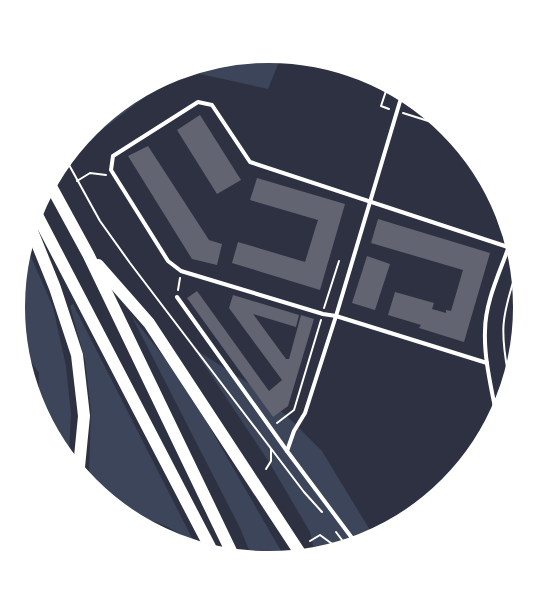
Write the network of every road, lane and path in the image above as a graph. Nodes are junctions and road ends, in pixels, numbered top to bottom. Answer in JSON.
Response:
{"nodes":[{"id":1,"x":400,"y":100,"type":"edge"},
{"id":2,"x":69,"y":165,"type":"edge"},
{"id":3,"x":112,"y":172,"type":"junction"},
{"id":4,"x":78,"y":180,"type":"junction"},
{"id":5,"x":53,"y":191,"type":"edge"},
{"id":6,"x":371,"y":202,"type":"junction"},
{"id":7,"x":40,"y":221,"type":"edge"},
{"id":8,"x":34,"y":237,"type":"edge"},
{"id":9,"x":506,"y":245,"type":"edge"},
{"id":10,"x":507,"y":249,"type":"edge"},
{"id":11,"x":88,"y":254,"type":"junction"},
{"id":12,"x":339,"y":261,"type":"dead end"},
{"id":13,"x":181,"y":271,"type":"junction"},
{"id":14,"x":513,"y":285,"type":"edge"},
{"id":15,"x":177,"y":296,"type":"joint"},
{"id":16,"x":322,"y":314,"type":"junction"},
{"id":17,"x":336,"y":316,"type":"junction"},
{"id":18,"x":487,"y":363,"type":"junction"},
{"id":19,"x":507,"y":367,"type":"edge"},
{"id":20,"x":494,"y":403,"type":"edge"},
{"id":21,"x":271,"y":428,"type":"junction"},
{"id":22,"x":262,"y":435,"type":"junction"},
{"id":23,"x":271,"y":448,"type":"junction"},
{"id":24,"x":287,"y":451,"type":"junction"},
{"id":25,"x":80,"y":462,"type":"edge"},
{"id":26,"x":266,"y":469,"type":"dead end"},
{"id":27,"x":262,"y":494,"type":"junction"},
{"id":28,"x":323,"y":514,"type":"dead end"},
{"id":29,"x":332,"y":526,"type":"dead end"},
{"id":30,"x":352,"y":538,"type":"edge"},
{"id":31,"x":310,"y":541,"type":"dead end"},
{"id":32,"x":343,"y":541,"type":"edge"},
{"id":33,"x":332,"y":544,"type":"edge"},
{"id":34,"x":209,"y":545,"type":"edge"},
{"id":35,"x":230,"y":549,"type":"edge"},
{"id":36,"x":298,"y":550,"type":"edge"},
{"id":37,"x":292,"y":551,"type":"edge"}],
"edges":[{"from":1,"to":6,"type":"street"},
{"from":2,"to":4,"type":"path"},
{"from":3,"to":4,"type":"path"},
{"from":3,"to":6,"type":"street"},
{"from":3,"to":13,"type":"street"},
{"from":4,"to":22,"type":"path"},
{"from":5,"to":11,"type":"highway"},
{"from":6,"to":9,"type":"street"},
{"from":6,"to":17,"type":"street"},
{"from":7,"to":34,"type":"highway"},
{"from":8,"to":25,"type":"highway"},
{"from":10,"to":18,"type":"street"},
{"from":11,"to":27,"type":"highway"},
{"from":11,"to":35,"type":"highway"},
{"from":12,"to":16,"type":"path"},
{"from":13,"to":15,"type":"path"},
{"from":13,"to":16,"type":"street"},
{"from":14,"to":19,"type":"path"},
{"from":15,"to":21,"type":"street"},
{"from":16,"to":17,"type":"street"},
{"from":16,"to":21,"type":"path"},
{"from":17,"to":18,"type":"street"},
{"from":17,"to":24,"type":"street"},
{"from":18,"to":20,"type":"street"},
{"from":21,"to":22,"type":"path"},
{"from":21,"to":24,"type":"street"},
{"from":22,"to":23,"type":"path"},
{"from":23,"to":26,"type":"path"},
{"from":23,"to":28,"type":"path"},
{"from":24,"to":30,"type":"street"},
{"from":27,"to":36,"type":"highway"},
{"from":27,"to":37,"type":"highway"},
{"from":29,"to":32,"type":"path"},
{"from":31,"to":33,"type":"path"}]}
